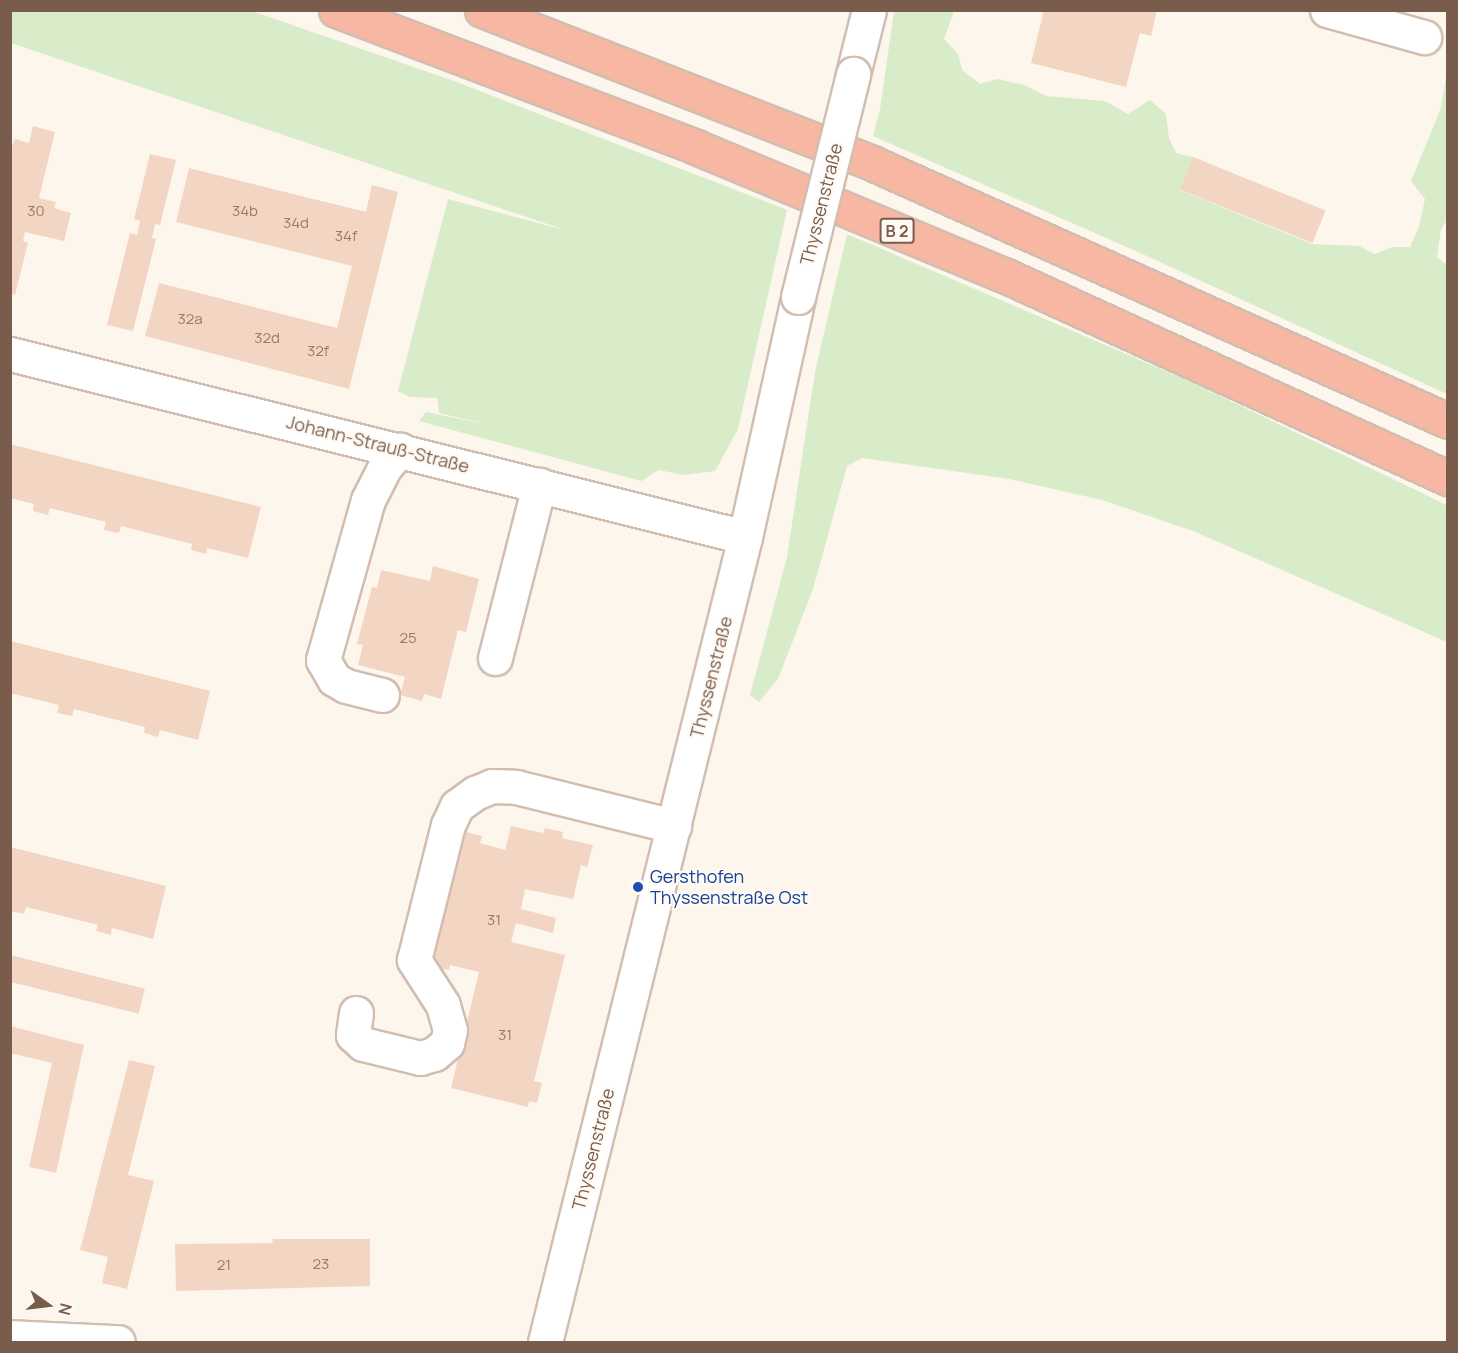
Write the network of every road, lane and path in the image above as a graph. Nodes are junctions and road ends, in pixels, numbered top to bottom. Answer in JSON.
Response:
{"nodes":[{"id":1,"x":336,"y":10,"type":"edge"},
{"id":2,"x":482,"y":10,"type":"edge"},
{"id":3,"x":869,"y":10,"type":"edge"},
{"id":4,"x":1328,"y":10,"type":"edge"},
{"id":5,"x":1424,"y":37,"type":"dead end"},
{"id":6,"x":10,"y":354,"type":"edge"},
{"id":7,"x":1448,"y":421,"type":"edge"},
{"id":8,"x":400,"y":449,"type":"junction"},
{"id":9,"x":1448,"y":478,"type":"edge"},
{"id":10,"x":539,"y":485,"type":"junction"},
{"id":11,"x":745,"y":537,"type":"junction"},
{"id":12,"x":495,"y":658,"type":"dead end"},
{"id":13,"x":382,"y":695,"type":"dead end"},
{"id":14,"x":674,"y":826,"type":"junction"},
{"id":15,"x":356,"y":1013,"type":"dead end"},
{"id":16,"x":10,"y":1337,"type":"edge"},
{"id":17,"x":118,"y":1342,"type":"edge"},
{"id":18,"x":545,"y":1342,"type":"edge"}],
"edges":[{"from":1,"to":9,"type":"highway","number":"B 2"},
{"from":2,"to":7,"type":"highway"},
{"from":3,"to":11,"type":"street","name":"Thyssenstraße","bridge":true},
{"from":4,"to":5,"type":"street"},
{"from":6,"to":8,"type":"street","name":"Johann-Strauß-Straße"},
{"from":8,"to":10,"type":"street","name":"Johann-Strauß-Straße"},
{"from":8,"to":13,"type":"street"},
{"from":10,"to":11,"type":"street","name":"Johann-Strauß-Straße"},
{"from":10,"to":12,"type":"street"},
{"from":11,"to":14,"type":"street","name":"Thyssenstraße"},
{"from":14,"to":15,"type":"street"},
{"from":14,"to":18,"type":"street","name":"Thyssenstraße"},
{"from":16,"to":17,"type":"street"}]}
